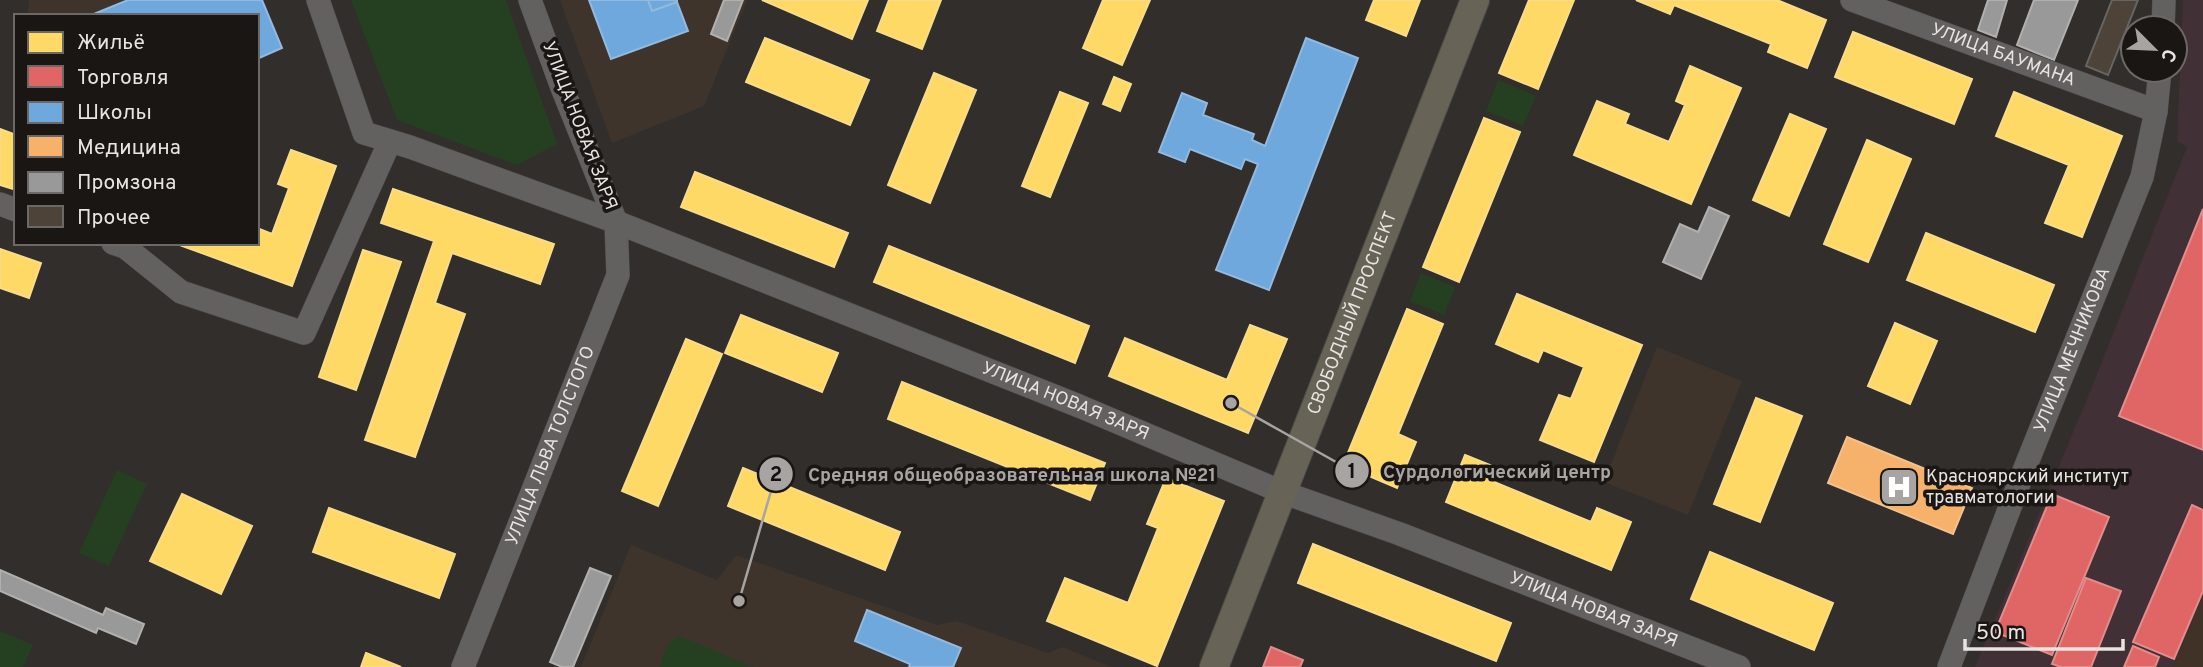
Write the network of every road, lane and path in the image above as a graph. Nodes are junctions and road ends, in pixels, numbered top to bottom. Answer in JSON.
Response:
{"nodes":[{"id":1,"x":318,"y":0,"type":"edge"},
{"id":2,"x":530,"y":0,"type":"edge"},
{"id":3,"x":1475,"y":0,"type":"edge"},
{"id":4,"x":1852,"y":0,"type":"edge"},
{"id":5,"x":2159,"y":84,"type":"edge"},
{"id":6,"x":2156,"y":111,"type":"junction"},
{"id":7,"x":390,"y":141,"type":"junction"},
{"id":8,"x":617,"y":222,"type":"junction"},
{"id":9,"x":119,"y":245,"type":"edge"},
{"id":10,"x":1282,"y":492,"type":"junction"},
{"id":11,"x":463,"y":667,"type":"edge"},
{"id":12,"x":1214,"y":667,"type":"edge"},
{"id":13,"x":1739,"y":667,"type":"edge"},
{"id":14,"x":1949,"y":667,"type":"edge"}],
"edges":[{"from":1,"to":7,"type":"street"},
{"from":2,"to":8,"type":"street","name":"УЛИЦА НОВАЯ ЗАРЯ"},
{"from":3,"to":10,"type":"main road","name":"СВОБОДНЫЙ ПРОСПЕКТ"},
{"from":4,"to":6,"type":"street","name":"УЛИЦА БАУМАНА"},
{"from":5,"to":6,"type":"street","name":"УЛИЦА МЕЧНИКОВА"},
{"from":6,"to":14,"type":"street","name":"УЛИЦА МЕЧНИКОВА"},
{"from":7,"to":8,"type":"street"},
{"from":7,"to":9,"type":"street"},
{"from":8,"to":10,"type":"street","name":"УЛИЦА НОВАЯ ЗАРЯ"},
{"from":8,"to":11,"type":"street","name":"УЛИЦА ЛЬВА ТОЛСТОГО"},
{"from":10,"to":12,"type":"main road","name":"СВОБОДНЫЙ ПРОСПЕКТ"},
{"from":10,"to":13,"type":"street","name":"УЛИЦА НОВАЯ ЗАРЯ"}]}
